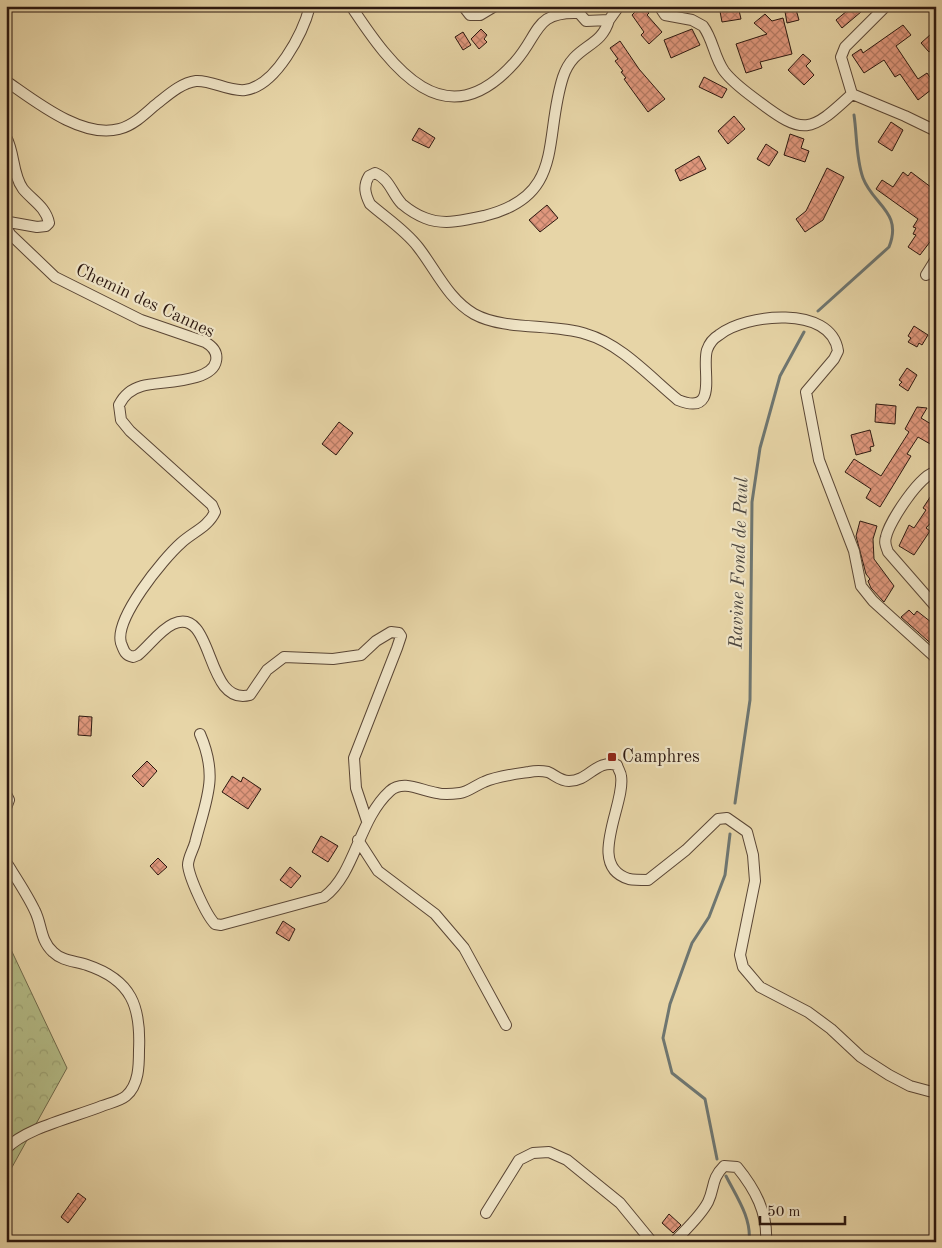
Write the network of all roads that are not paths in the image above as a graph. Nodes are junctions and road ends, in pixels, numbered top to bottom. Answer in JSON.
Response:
{"nodes":[{"id":1,"x":310,"y":6,"type":"edge"},
{"id":2,"x":351,"y":6,"type":"edge"},
{"id":3,"x":463,"y":6,"type":"edge"},
{"id":4,"x":496,"y":6,"type":"edge"},
{"id":5,"x":619,"y":6,"type":"edge"},
{"id":6,"x":659,"y":6,"type":"edge"},
{"id":7,"x":886,"y":6,"type":"edge"},
{"id":8,"x":580,"y":10,"type":"edge"},
{"id":9,"x":609,"y":20,"type":"junction"},
{"id":10,"x":6,"y":82,"type":"edge"},
{"id":11,"x":852,"y":94,"type":"junction"},
{"id":12,"x":936,"y":131,"type":"edge"},
{"id":13,"x":6,"y":137,"type":"edge"},
{"id":14,"x":6,"y":223,"type":"edge"},
{"id":15,"x":936,"y":259,"type":"edge"},
{"id":16,"x":926,"y":275,"type":"dead end"},
{"id":17,"x":936,"y":472,"type":"edge"},
{"id":18,"x":936,"y":608,"type":"edge"},
{"id":19,"x":936,"y":658,"type":"edge"},
{"id":20,"x":200,"y":734,"type":"dead end"},
{"id":21,"x":6,"y":794,"type":"edge"},
{"id":22,"x":6,"y":808,"type":"edge"},
{"id":23,"x":367,"y":821,"type":"junction"},
{"id":24,"x":358,"y":840,"type":"junction"},
{"id":25,"x":6,"y":862,"type":"edge"},
{"id":26,"x":506,"y":1025,"type":"dead end"},
{"id":27,"x":936,"y":1093,"type":"edge"},
{"id":28,"x":6,"y":1149,"type":"edge"},
{"id":29,"x":486,"y":1213,"type":"dead end"},
{"id":30,"x":652,"y":1242,"type":"edge"},
{"id":31,"x":674,"y":1242,"type":"edge"},
{"id":32,"x":766,"y":1242,"type":"edge"}],
"edges":[{"from":1,"to":10,"type":"street"},
{"from":2,"to":8,"type":"street"},
{"from":3,"to":4,"type":"street"},
{"from":5,"to":9,"type":"street"},
{"from":6,"to":11,"type":"street"},
{"from":7,"to":11,"type":"street"},
{"from":8,"to":9,"type":"street"},
{"from":9,"to":19,"type":"street"},
{"from":11,"to":12,"type":"street"},
{"from":13,"to":14,"type":"street","name":"Chemin des Cannes"},
{"from":14,"to":23,"type":"street","name":"Chemin des Cannes"},
{"from":15,"to":16,"type":"street"},
{"from":17,"to":18,"type":"street"},
{"from":20,"to":24,"type":"street"},
{"from":21,"to":22,"type":"street"},
{"from":23,"to":24,"type":"street"},
{"from":23,"to":27,"type":"street"},
{"from":24,"to":26,"type":"street"},
{"from":25,"to":28,"type":"street"},
{"from":29,"to":30,"type":"street"},
{"from":31,"to":32,"type":"street"}]}
